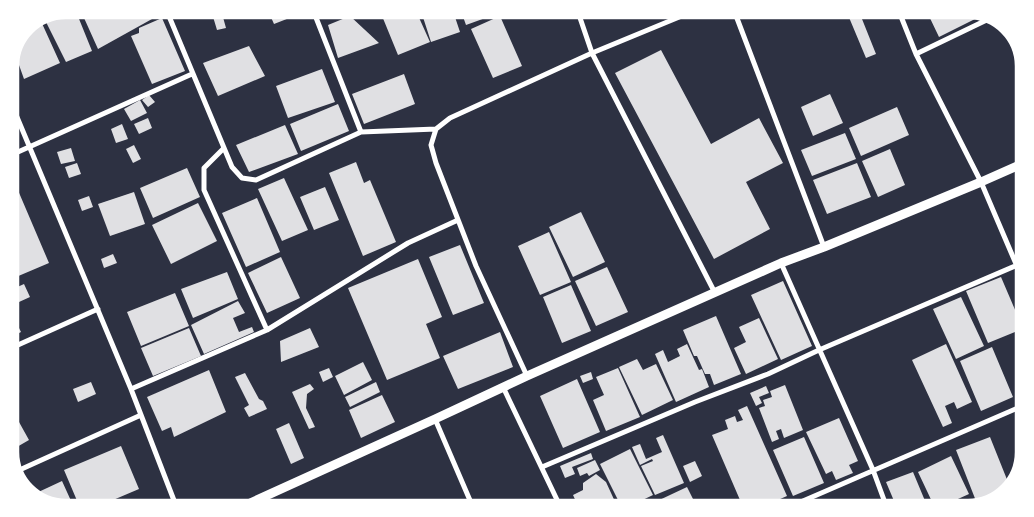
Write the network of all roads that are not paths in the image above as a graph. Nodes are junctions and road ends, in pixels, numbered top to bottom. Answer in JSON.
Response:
{"nodes":[{"id":1,"x":170,"y":18,"type":"edge"},
{"id":2,"x":316,"y":18,"type":"edge"},
{"id":3,"x":580,"y":18,"type":"edge"},
{"id":4,"x":678,"y":18,"type":"edge"},
{"id":5,"x":737,"y":18,"type":"edge"},
{"id":6,"x":902,"y":18,"type":"edge"},
{"id":7,"x":986,"y":21,"type":"edge"},
{"id":8,"x":592,"y":53,"type":"junction"},
{"id":9,"x":916,"y":54,"type":"junction"},
{"id":10,"x":192,"y":74,"type":"junction"},
{"id":11,"x":18,"y":119,"type":"edge"},
{"id":12,"x":436,"y":129,"type":"junction"},
{"id":13,"x":360,"y":132,"type":"junction"},
{"id":14,"x":30,"y":147,"type":"junction"},
{"id":15,"x":224,"y":148,"type":"junction"},
{"id":16,"x":18,"y":152,"type":"edge"},
{"id":17,"x":1016,"y":167,"type":"edge"},
{"id":18,"x":981,"y":182,"type":"junction"},
{"id":19,"x":458,"y":220,"type":"junction"},
{"id":20,"x":824,"y":247,"type":"junction"},
{"id":21,"x":1016,"y":256,"type":"edge"},
{"id":22,"x":781,"y":264,"type":"junction"},
{"id":23,"x":1016,"y":266,"type":"edge"},
{"id":24,"x":715,"y":292,"type":"junction"},
{"id":25,"x":98,"y":309,"type":"junction"},
{"id":26,"x":267,"y":330,"type":"junction"},
{"id":27,"x":18,"y":345,"type":"edge"},
{"id":28,"x":819,"y":350,"type":"junction"},
{"id":29,"x":527,"y":376,"type":"junction"},
{"id":30,"x":503,"y":386,"type":"junction"},
{"id":31,"x":131,"y":389,"type":"junction"},
{"id":32,"x":1016,"y":409,"type":"edge"},
{"id":33,"x":141,"y":415,"type":"junction"},
{"id":34,"x":435,"y":419,"type":"junction"},
{"id":35,"x":542,"y":467,"type":"junction"},
{"id":36,"x":21,"y":469,"type":"edge"},
{"id":37,"x":873,"y":470,"type":"junction"},
{"id":38,"x":174,"y":500,"type":"edge"},
{"id":39,"x":257,"y":500,"type":"edge"},
{"id":40,"x":470,"y":500,"type":"edge"},
{"id":41,"x":557,"y":500,"type":"edge"},
{"id":42,"x":805,"y":500,"type":"edge"},
{"id":43,"x":884,"y":500,"type":"edge"}],
"edges":[{"from":1,"to":10,"type":"street"},
{"from":2,"to":13,"type":"street"},
{"from":3,"to":8,"type":"street"},
{"from":4,"to":8,"type":"street"},
{"from":5,"to":20,"type":"street"},
{"from":6,"to":9,"type":"street"},
{"from":7,"to":9,"type":"street"},
{"from":8,"to":12,"type":"street"},
{"from":8,"to":24,"type":"street"},
{"from":9,"to":18,"type":"street"},
{"from":10,"to":14,"type":"street"},
{"from":10,"to":15,"type":"street"},
{"from":11,"to":14,"type":"street"},
{"from":12,"to":13,"type":"street"},
{"from":12,"to":19,"type":"street"},
{"from":13,"to":15,"type":"street"},
{"from":14,"to":16,"type":"street"},
{"from":14,"to":25,"type":"street"},
{"from":15,"to":26,"type":"street"},
{"from":17,"to":18,"type":"street"},
{"from":18,"to":20,"type":"street"},
{"from":18,"to":21,"type":"street"},
{"from":19,"to":26,"type":"street"},
{"from":19,"to":29,"type":"street"},
{"from":20,"to":22,"type":"street"},
{"from":22,"to":24,"type":"street"},
{"from":22,"to":28,"type":"street"},
{"from":23,"to":28,"type":"street"},
{"from":24,"to":29,"type":"street"},
{"from":25,"to":27,"type":"street"},
{"from":25,"to":31,"type":"street"},
{"from":26,"to":31,"type":"street"},
{"from":28,"to":35,"type":"street"},
{"from":28,"to":37,"type":"street"},
{"from":29,"to":30,"type":"street"},
{"from":30,"to":34,"type":"street"},
{"from":30,"to":35,"type":"street"},
{"from":31,"to":33,"type":"street"},
{"from":32,"to":37,"type":"street"},
{"from":33,"to":36,"type":"street"},
{"from":33,"to":38,"type":"street"},
{"from":34,"to":39,"type":"street"},
{"from":34,"to":40,"type":"street"},
{"from":35,"to":41,"type":"street"},
{"from":37,"to":42,"type":"street"},
{"from":37,"to":43,"type":"street"}]}
